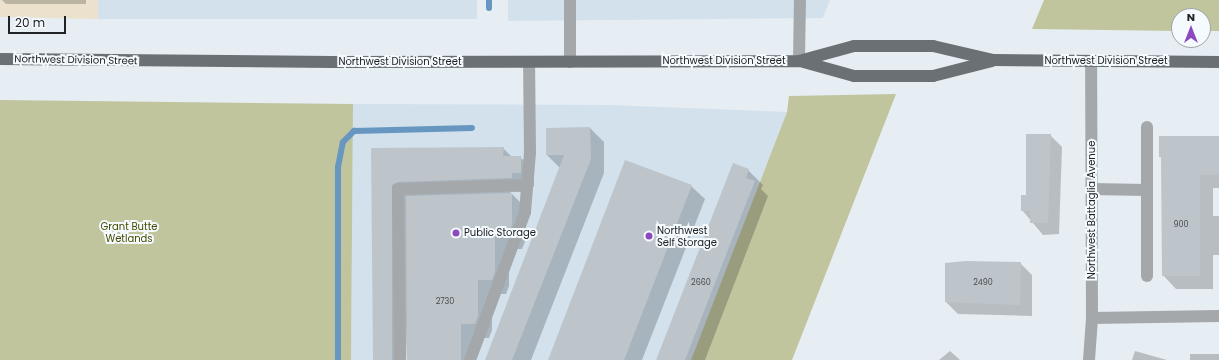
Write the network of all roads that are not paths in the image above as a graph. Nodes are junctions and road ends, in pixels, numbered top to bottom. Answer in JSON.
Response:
{"nodes":[{"id":1,"x":570,"y":0,"type":"edge"},
{"id":2,"x":800,"y":0,"type":"edge"},
{"id":3,"x":0,"y":59,"type":"edge"},
{"id":4,"x":993,"y":60,"type":"junction"},
{"id":5,"x":800,"y":61,"type":"junction"},
{"id":6,"x":1091,"y":61,"type":"junction"},
{"id":7,"x":529,"y":62,"type":"junction"},
{"id":8,"x":570,"y":62,"type":"junction"},
{"id":9,"x":1219,"y":62,"type":"edge"},
{"id":10,"x":1147,"y":127,"type":"dead end"},
{"id":11,"x":527,"y":185,"type":"junction"},
{"id":12,"x":1091,"y":189,"type":"junction"},
{"id":13,"x":1147,"y":190,"type":"junction"},
{"id":14,"x":1147,"y":276,"type":"dead end"},
{"id":15,"x":1219,"y":316,"type":"edge"},
{"id":16,"x":1092,"y":318,"type":"junction"},
{"id":17,"x":400,"y":360,"type":"edge"},
{"id":18,"x":470,"y":360,"type":"edge"},
{"id":19,"x":1089,"y":360,"type":"edge"}],
"edges":[{"from":1,"to":8,"type":"street"},
{"from":2,"to":5,"type":"street"},
{"from":3,"to":7,"type":"main road","name":"Northwest Division Street"},
{"from":4,"to":5,"type":"main road","name":"Northwest Division Street"},
{"from":4,"to":5,"type":"main road","name":"Northwest Division Street"},
{"from":4,"to":6,"type":"main road","name":"Northwest Division Street"},
{"from":5,"to":8,"type":"main road","name":"Northwest Division Street"},
{"from":6,"to":9,"type":"main road","name":"Northwest Division Street"},
{"from":6,"to":12,"type":"street","name":"Northwest Battaglia Avenue"},
{"from":7,"to":8,"type":"main road","name":"Northwest Division Street"},
{"from":7,"to":11,"type":"street"},
{"from":10,"to":13,"type":"street"},
{"from":11,"to":17,"type":"street"},
{"from":11,"to":18,"type":"street"},
{"from":12,"to":13,"type":"street"},
{"from":12,"to":16,"type":"street","name":"Northwest Battaglia Avenue"},
{"from":13,"to":14,"type":"street"},
{"from":15,"to":16,"type":"street"},
{"from":16,"to":19,"type":"street","name":"Northwest Battaglia Avenue"}]}
